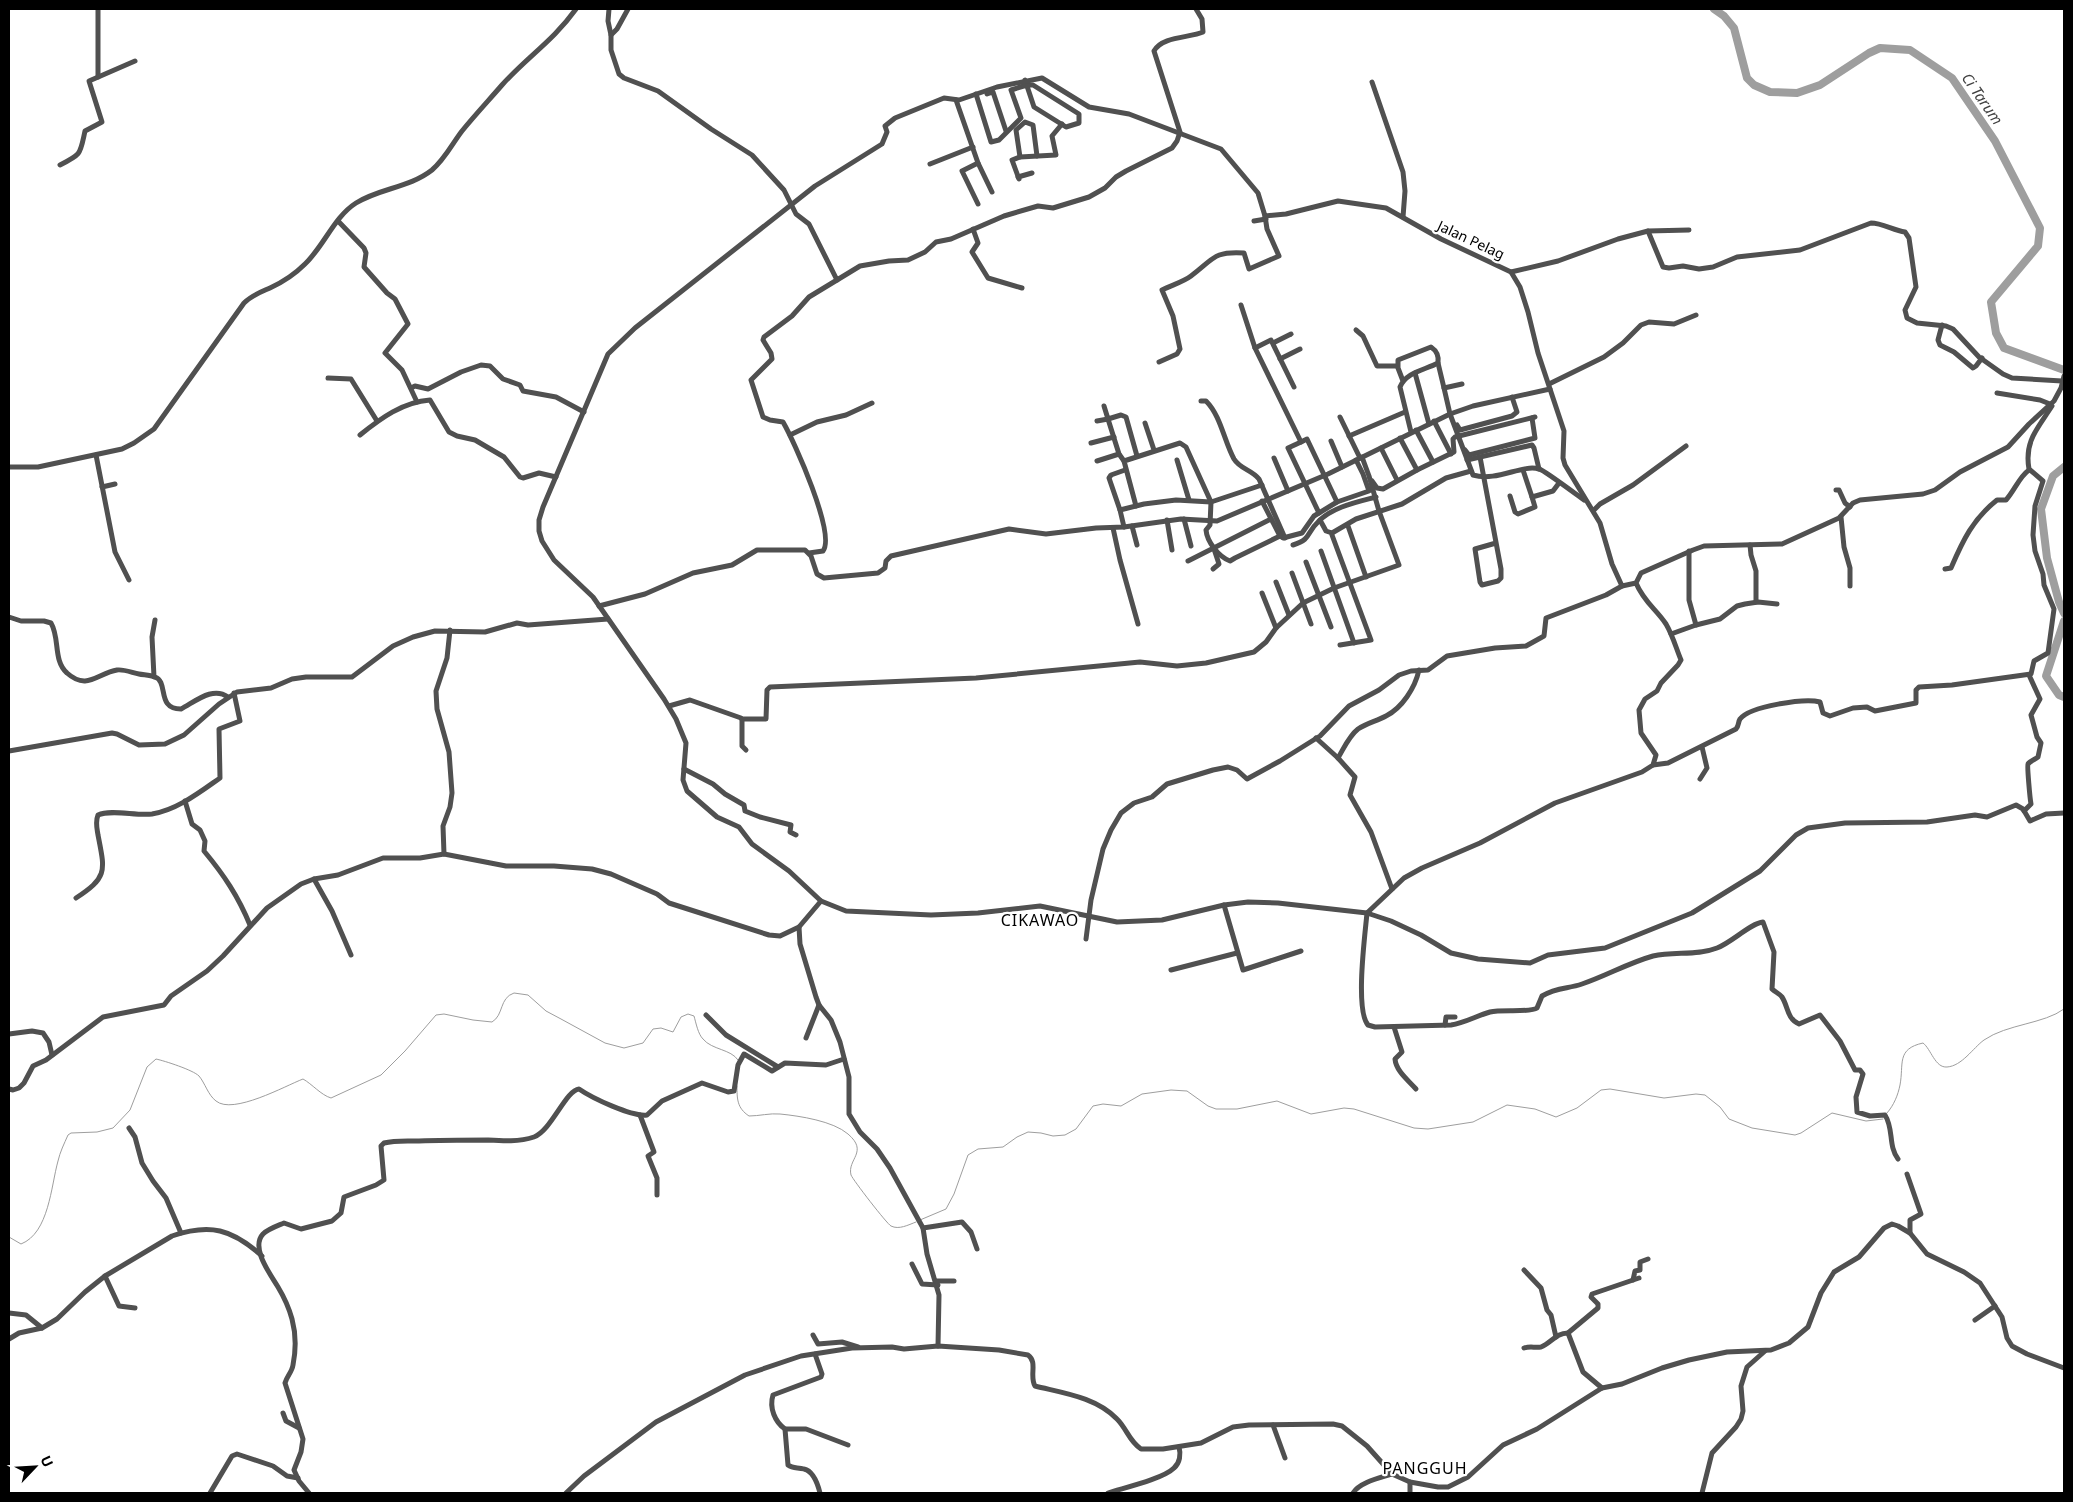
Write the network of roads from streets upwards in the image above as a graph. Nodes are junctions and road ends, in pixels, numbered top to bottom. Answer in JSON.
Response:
{"nodes":[{"id":1,"x":98,"y":9,"type":"edge"},
{"id":2,"x":576,"y":9,"type":"edge"},
{"id":3,"x":609,"y":9,"type":"edge"},
{"id":4,"x":628,"y":9,"type":"edge"},
{"id":5,"x":1196,"y":9,"type":"edge"},
{"id":6,"x":611,"y":35,"type":"junction"},
{"id":7,"x":135,"y":61,"type":"dead end"},
{"id":8,"x":98,"y":77,"type":"junction"},
{"id":9,"x":1026,"y":82,"type":"junction"},
{"id":10,"x":1372,"y":82,"type":"dead end"},
{"id":11,"x":976,"y":95,"type":"junction"},
{"id":12,"x":956,"y":100,"type":"junction"},
{"id":13,"x":1062,"y":124,"type":"junction"},
{"id":14,"x":1006,"y":131,"type":"junction"},
{"id":15,"x":1180,"y":132,"type":"junction"},
{"id":16,"x":973,"y":147,"type":"junction"},
{"id":17,"x":1037,"y":156,"type":"junction"},
{"id":18,"x":1020,"y":157,"type":"junction"},
{"id":19,"x":978,"y":163,"type":"junction"},
{"id":20,"x":930,"y":164,"type":"dead end"},
{"id":21,"x":60,"y":165,"type":"dead end"},
{"id":22,"x":1032,"y":173,"type":"dead end"},
{"id":23,"x":992,"y":192,"type":"dead end"},
{"id":24,"x":978,"y":204,"type":"dead end"},
{"id":25,"x":792,"y":205,"type":"junction"},
{"id":26,"x":1402,"y":217,"type":"junction"},
{"id":27,"x":1265,"y":218,"type":"junction"},
{"id":28,"x":338,"y":221,"type":"junction"},
{"id":29,"x":1254,"y":221,"type":"dead end"},
{"id":30,"x":973,"y":228,"type":"junction"},
{"id":31,"x":1689,"y":230,"type":"dead end"},
{"id":32,"x":1648,"y":232,"type":"junction"},
{"id":33,"x":1511,"y":272,"type":"junction"},
{"id":34,"x":837,"y":280,"type":"junction"},
{"id":35,"x":1022,"y":288,"type":"dead end"},
{"id":36,"x":1241,"y":305,"type":"dead end"},
{"id":37,"x":1696,"y":315,"type":"dead end"},
{"id":38,"x":1942,"y":325,"type":"junction"},
{"id":39,"x":1356,"y":330,"type":"dead end"},
{"id":40,"x":1291,"y":334,"type":"dead end"},
{"id":41,"x":1273,"y":343,"type":"junction"},
{"id":42,"x":1255,"y":348,"type":"junction"},
{"id":43,"x":1300,"y":349,"type":"dead end"},
{"id":44,"x":1982,"y":358,"type":"junction"},
{"id":45,"x":1280,"y":359,"type":"junction"},
{"id":46,"x":1159,"y":362,"type":"dead end"},
{"id":47,"x":1438,"y":363,"type":"junction"},
{"id":48,"x":1397,"y":366,"type":"junction"},
{"id":49,"x":1416,"y":373,"type":"junction"},
{"id":50,"x":328,"y":378,"type":"dead end"},
{"id":51,"x":2063,"y":379,"type":"edge"},
{"id":52,"x":1403,"y":381,"type":"junction"},
{"id":53,"x":1462,"y":384,"type":"dead end"},
{"id":54,"x":1549,"y":386,"type":"junction"},
{"id":55,"x":1294,"y":387,"type":"dead end"},
{"id":56,"x":411,"y":388,"type":"junction"},
{"id":57,"x":1444,"y":388,"type":"junction"},
{"id":58,"x":1997,"y":393,"type":"dead end"},
{"id":59,"x":1512,"y":397,"type":"junction"},
{"id":60,"x":1201,"y":401,"type":"dead end"},
{"id":61,"x":418,"y":402,"type":"junction"},
{"id":62,"x":2052,"y":402,"type":"junction"},
{"id":63,"x":872,"y":403,"type":"dead end"},
{"id":64,"x":1104,"y":406,"type":"dead end"},
{"id":65,"x":584,"y":412,"type":"junction"},
{"id":66,"x":1405,"y":412,"type":"junction"},
{"id":67,"x":1451,"y":413,"type":"junction"},
{"id":68,"x":1340,"y":417,"type":"dead end"},
{"id":69,"x":1108,"y":418,"type":"junction"},
{"id":70,"x":377,"y":421,"type":"junction"},
{"id":71,"x":1097,"y":422,"type":"dead end"},
{"id":72,"x":1431,"y":422,"type":"junction"},
{"id":73,"x":1145,"y":423,"type":"dead end"},
{"id":74,"x":1414,"y":431,"type":"junction"},
{"id":75,"x":360,"y":435,"type":"dead end"},
{"id":76,"x":790,"y":436,"type":"junction"},
{"id":77,"x":1349,"y":436,"type":"junction"},
{"id":78,"x":1460,"y":436,"type":"junction"},
{"id":79,"x":1114,"y":438,"type":"junction"},
{"id":80,"x":1400,"y":438,"type":"junction"},
{"id":81,"x":1331,"y":441,"type":"dead end"},
{"id":82,"x":1301,"y":442,"type":"junction"},
{"id":83,"x":1091,"y":444,"type":"dead end"},
{"id":84,"x":1686,"y":446,"type":"dead end"},
{"id":85,"x":1381,"y":448,"type":"junction"},
{"id":86,"x":1154,"y":450,"type":"junction"},
{"id":87,"x":1119,"y":454,"type":"junction"},
{"id":88,"x":1451,"y":454,"type":"junction"},
{"id":89,"x":96,"y":455,"type":"junction"},
{"id":90,"x":1137,"y":456,"type":"junction"},
{"id":91,"x":1480,"y":457,"type":"junction"},
{"id":92,"x":1274,"y":458,"type":"dead end"},
{"id":93,"x":1359,"y":459,"type":"junction"},
{"id":94,"x":1177,"y":460,"type":"dead end"},
{"id":95,"x":1467,"y":460,"type":"junction"},
{"id":96,"x":1097,"y":461,"type":"dead end"},
{"id":97,"x":1124,"y":461,"type":"junction"},
{"id":98,"x":1434,"y":462,"type":"junction"},
{"id":99,"x":9,"y":467,"type":"edge"},
{"id":100,"x":1342,"y":467,"type":"junction"},
{"id":101,"x":1539,"y":469,"type":"junction"},
{"id":102,"x":1125,"y":470,"type":"junction"},
{"id":103,"x":1417,"y":470,"type":"junction"},
{"id":104,"x":1523,"y":470,"type":"junction"},
{"id":105,"x":2030,"y":470,"type":"junction"},
{"id":106,"x":1471,"y":471,"type":"junction"},
{"id":107,"x":556,"y":476,"type":"junction"},
{"id":108,"x":1324,"y":476,"type":"junction"},
{"id":109,"x":1485,"y":477,"type":"junction"},
{"id":110,"x":1370,"y":478,"type":"junction"},
{"id":111,"x":1397,"y":480,"type":"junction"},
{"id":112,"x":1559,"y":483,"type":"junction"},
{"id":113,"x":115,"y":484,"type":"dead end"},
{"id":114,"x":1305,"y":484,"type":"junction"},
{"id":115,"x":1262,"y":485,"type":"junction"},
{"id":116,"x":102,"y":487,"type":"junction"},
{"id":117,"x":1836,"y":490,"type":"dead end"},
{"id":118,"x":1288,"y":491,"type":"junction"},
{"id":119,"x":1510,"y":496,"type":"dead end"},
{"id":120,"x":1376,"y":497,"type":"junction"},
{"id":121,"x":1532,"y":497,"type":"junction"},
{"id":122,"x":1189,"y":500,"type":"junction"},
{"id":123,"x":1265,"y":500,"type":"junction"},
{"id":124,"x":1211,"y":502,"type":"junction"},
{"id":125,"x":1337,"y":502,"type":"junction"},
{"id":126,"x":1587,"y":502,"type":"junction"},
{"id":127,"x":1136,"y":506,"type":"junction"},
{"id":128,"x":1850,"y":507,"type":"junction"},
{"id":129,"x":1120,"y":510,"type":"junction"},
{"id":130,"x":1594,"y":510,"type":"junction"},
{"id":131,"x":1379,"y":512,"type":"junction"},
{"id":132,"x":1319,"y":513,"type":"junction"},
{"id":133,"x":1841,"y":517,"type":"junction"},
{"id":134,"x":1184,"y":519,"type":"junction"},
{"id":135,"x":1271,"y":519,"type":"junction"},
{"id":136,"x":1167,"y":520,"type":"junction"},
{"id":137,"x":1320,"y":520,"type":"junction"},
{"id":138,"x":1209,"y":521,"type":"junction"},
{"id":139,"x":1132,"y":526,"type":"junction"},
{"id":140,"x":1348,"y":526,"type":"dead end"},
{"id":141,"x":1124,"y":527,"type":"junction"},
{"id":142,"x":1113,"y":528,"type":"junction"},
{"id":143,"x":1332,"y":534,"type":"dead end"},
{"id":144,"x":1282,"y":537,"type":"junction"},
{"id":145,"x":1496,"y":543,"type":"junction"},
{"id":146,"x":1137,"y":545,"type":"dead end"},
{"id":147,"x":1292,"y":545,"type":"dead end"},
{"id":148,"x":1750,"y":545,"type":"junction"},
{"id":149,"x":1191,"y":546,"type":"dead end"},
{"id":150,"x":1214,"y":548,"type":"junction"},
{"id":151,"x":1172,"y":550,"type":"dead end"},
{"id":152,"x":1321,"y":551,"type":"dead end"},
{"id":153,"x":1689,"y":551,"type":"junction"},
{"id":154,"x":809,"y":553,"type":"junction"},
{"id":155,"x":1188,"y":562,"type":"dead end"},
{"id":156,"x":1306,"y":562,"type":"dead end"},
{"id":157,"x":1945,"y":568,"type":"dead end"},
{"id":158,"x":1214,"y":569,"type":"dead end"},
{"id":159,"x":1292,"y":573,"type":"dead end"},
{"id":160,"x":1366,"y":577,"type":"junction"},
{"id":161,"x":129,"y":580,"type":"dead end"},
{"id":162,"x":1472,"y":580,"type":"dead end"},
{"id":163,"x":1479,"y":580,"type":"junction"},
{"id":164,"x":1276,"y":582,"type":"dead end"},
{"id":165,"x":1350,"y":582,"type":"junction"},
{"id":166,"x":1636,"y":583,"type":"junction"},
{"id":167,"x":1622,"y":586,"type":"junction"},
{"id":168,"x":1850,"y":586,"type":"dead end"},
{"id":169,"x":1334,"y":588,"type":"junction"},
{"id":170,"x":1262,"y":593,"type":"dead end"},
{"id":171,"x":1318,"y":595,"type":"junction"},
{"id":172,"x":1756,"y":602,"type":"junction"},
{"id":173,"x":1303,"y":603,"type":"junction"},
{"id":174,"x":1777,"y":604,"type":"dead end"},
{"id":175,"x":599,"y":606,"type":"junction"},
{"id":176,"x":1289,"y":615,"type":"junction"},
{"id":177,"x":9,"y":617,"type":"edge"},
{"id":178,"x":608,"y":619,"type":"junction"},
{"id":179,"x":155,"y":620,"type":"dead end"},
{"id":180,"x":1138,"y":624,"type":"dead end"},
{"id":181,"x":1312,"y":624,"type":"dead end"},
{"id":182,"x":1696,"y":625,"type":"junction"},
{"id":183,"x":1331,"y":627,"type":"dead end"},
{"id":184,"x":1276,"y":628,"type":"junction"},
{"id":185,"x":450,"y":630,"type":"junction"},
{"id":186,"x":1671,"y":634,"type":"junction"},
{"id":187,"x":1354,"y":643,"type":"junction"},
{"id":188,"x":1340,"y":645,"type":"dead end"},
{"id":189,"x":1419,"y":670,"type":"junction"},
{"id":190,"x":2029,"y":675,"type":"junction"},
{"id":191,"x":154,"y":677,"type":"junction"},
{"id":192,"x":234,"y":694,"type":"junction"},
{"id":193,"x":228,"y":697,"type":"junction"},
{"id":194,"x":669,"y":706,"type":"junction"},
{"id":195,"x":742,"y":719,"type":"junction"},
{"id":196,"x":1316,"y":738,"type":"junction"},
{"id":197,"x":1702,"y":746,"type":"junction"},
{"id":198,"x":746,"y":750,"type":"dead end"},
{"id":199,"x":9,"y":751,"type":"edge"},
{"id":200,"x":1338,"y":758,"type":"junction"},
{"id":201,"x":1653,"y":765,"type":"junction"},
{"id":202,"x":684,"y":769,"type":"junction"},
{"id":203,"x":1700,"y":779,"type":"dead end"},
{"id":204,"x":185,"y":801,"type":"junction"},
{"id":205,"x":2024,"y":811,"type":"junction"},
{"id":206,"x":2064,"y":813,"type":"edge"},
{"id":207,"x":796,"y":835,"type":"dead end"},
{"id":208,"x":444,"y":854,"type":"junction"},
{"id":209,"x":314,"y":879,"type":"junction"},
{"id":210,"x":1392,"y":889,"type":"junction"},
{"id":211,"x":76,"y":898,"type":"dead end"},
{"id":212,"x":821,"y":901,"type":"junction"},
{"id":213,"x":1224,"y":905,"type":"junction"},
{"id":214,"x":1367,"y":913,"type":"junction"},
{"id":215,"x":1088,"y":917,"type":"junction"},
{"id":216,"x":250,"y":925,"type":"junction"},
{"id":217,"x":798,"y":927,"type":"junction"},
{"id":218,"x":1086,"y":939,"type":"dead end"},
{"id":219,"x":1301,"y":951,"type":"dead end"},
{"id":220,"x":1237,"y":953,"type":"junction"},
{"id":221,"x":351,"y":955,"type":"dead end"},
{"id":222,"x":1171,"y":970,"type":"dead end"},
{"id":223,"x":819,"y":1005,"type":"junction"},
{"id":224,"x":706,"y":1014,"type":"dead end"},
{"id":225,"x":1455,"y":1017,"type":"dead end"},
{"id":226,"x":1445,"y":1025,"type":"junction"},
{"id":227,"x":1394,"y":1028,"type":"junction"},
{"id":228,"x":9,"y":1034,"type":"edge"},
{"id":229,"x":806,"y":1038,"type":"dead end"},
{"id":230,"x":52,"y":1055,"type":"junction"},
{"id":231,"x":844,"y":1059,"type":"junction"},
{"id":232,"x":778,"y":1067,"type":"junction"},
{"id":233,"x":9,"y":1089,"type":"edge"},
{"id":234,"x":1416,"y":1089,"type":"dead end"},
{"id":235,"x":640,"y":1115,"type":"junction"},
{"id":236,"x":129,"y":1128,"type":"dead end"},
{"id":237,"x":1898,"y":1159,"type":"dead end"},
{"id":238,"x":1908,"y":1174,"type":"dead end"},
{"id":239,"x":656,"y":1195,"type":"dead end"},
{"id":240,"x":923,"y":1228,"type":"junction"},
{"id":241,"x":181,"y":1233,"type":"junction"},
{"id":242,"x":1910,"y":1233,"type":"junction"},
{"id":243,"x":977,"y":1249,"type":"dead end"},
{"id":244,"x":262,"y":1257,"type":"junction"},
{"id":245,"x":1648,"y":1259,"type":"dead end"},
{"id":246,"x":912,"y":1264,"type":"dead end"},
{"id":247,"x":1524,"y":1270,"type":"dead end"},
{"id":248,"x":105,"y":1276,"type":"junction"},
{"id":249,"x":954,"y":1281,"type":"dead end"},
{"id":250,"x":937,"y":1283,"type":"junction"},
{"id":251,"x":1995,"y":1306,"type":"junction"},
{"id":252,"x":135,"y":1308,"type":"dead end"},
{"id":253,"x":9,"y":1313,"type":"edge"},
{"id":254,"x":1975,"y":1320,"type":"dead end"},
{"id":255,"x":42,"y":1328,"type":"junction"},
{"id":256,"x":1568,"y":1333,"type":"junction"},
{"id":257,"x":813,"y":1335,"type":"dead end"},
{"id":258,"x":1556,"y":1337,"type":"junction"},
{"id":259,"x":9,"y":1339,"type":"edge"},
{"id":260,"x":938,"y":1346,"type":"junction"},
{"id":261,"x":861,"y":1348,"type":"junction"},
{"id":262,"x":1524,"y":1348,"type":"dead end"},
{"id":263,"x":1766,"y":1351,"type":"junction"},
{"id":264,"x":815,"y":1354,"type":"junction"},
{"id":265,"x":2064,"y":1368,"type":"edge"},
{"id":266,"x":1602,"y":1388,"type":"junction"},
{"id":267,"x":283,"y":1413,"type":"dead end"},
{"id":268,"x":1273,"y":1425,"type":"junction"},
{"id":269,"x":299,"y":1428,"type":"junction"},
{"id":270,"x":785,"y":1429,"type":"junction"},
{"id":271,"x":848,"y":1445,"type":"dead end"},
{"id":272,"x":1179,"y":1447,"type":"junction"},
{"id":273,"x":1285,"y":1458,"type":"dead end"},
{"id":274,"x":1392,"y":1474,"type":"junction"},
{"id":275,"x":298,"y":1478,"type":"junction"},
{"id":276,"x":1410,"y":1482,"type":"junction"},
{"id":277,"x":210,"y":1493,"type":"edge"},
{"id":278,"x":309,"y":1493,"type":"edge"},
{"id":279,"x":566,"y":1493,"type":"edge"},
{"id":280,"x":820,"y":1493,"type":"edge"},
{"id":281,"x":1108,"y":1493,"type":"edge"},
{"id":282,"x":1353,"y":1493,"type":"edge"},
{"id":283,"x":1410,"y":1493,"type":"edge"},
{"id":284,"x":1702,"y":1493,"type":"edge"}],
"edges":[{"from":1,"to":8,"type":"street"},
{"from":2,"to":28,"type":"street"},
{"from":3,"to":6,"type":"street"},
{"from":4,"to":6,"type":"street"},
{"from":5,"to":15,"type":"street"},
{"from":6,"to":25,"type":"street"},
{"from":7,"to":8,"type":"street"},
{"from":8,"to":21,"type":"street"},
{"from":9,"to":11,"type":"street"},
{"from":9,"to":13,"type":"street"},
{"from":9,"to":13,"type":"street"},
{"from":9,"to":14,"type":"street"},
{"from":9,"to":15,"type":"street"},
{"from":10,"to":26,"type":"street"},
{"from":11,"to":12,"type":"street"},
{"from":11,"to":14,"type":"street"},
{"from":11,"to":14,"type":"street"},
{"from":12,"to":16,"type":"street"},
{"from":12,"to":25,"type":"street"},
{"from":13,"to":17,"type":"street"},
{"from":15,"to":27,"type":"street"},
{"from":15,"to":30,"type":"street"},
{"from":16,"to":19,"type":"street"},
{"from":16,"to":20,"type":"street"},
{"from":17,"to":18,"type":"street"},
{"from":17,"to":18,"type":"street"},
{"from":18,"to":22,"type":"street"},
{"from":19,"to":23,"type":"street"},
{"from":19,"to":24,"type":"street"},
{"from":25,"to":34,"type":"street"},
{"from":25,"to":65,"type":"street"},
{"from":26,"to":27,"type":"street","name":"Jalan Pelag"},
{"from":26,"to":33,"type":"street","name":"Jalan Pelag"},
{"from":27,"to":29,"type":"street","name":"Jalan Pelag"},
{"from":27,"to":46,"type":"street"},
{"from":28,"to":56,"type":"street"},
{"from":28,"to":89,"type":"street"},
{"from":30,"to":34,"type":"street"},
{"from":30,"to":35,"type":"street"},
{"from":31,"to":32,"type":"street"},
{"from":32,"to":33,"type":"street"},
{"from":32,"to":38,"type":"street"},
{"from":33,"to":54,"type":"street","name":"Jalan Pelag"},
{"from":34,"to":76,"type":"street"},
{"from":36,"to":42,"type":"street"},
{"from":37,"to":54,"type":"street"},
{"from":38,"to":44,"type":"street"},
{"from":38,"to":44,"type":"street"},
{"from":39,"to":48,"type":"street"},
{"from":40,"to":41,"type":"street"},
{"from":41,"to":42,"type":"street"},
{"from":41,"to":45,"type":"street"},
{"from":42,"to":82,"type":"street"},
{"from":43,"to":45,"type":"street"},
{"from":44,"to":51,"type":"street"},
{"from":45,"to":55,"type":"street"},
{"from":47,"to":48,"type":"street"},
{"from":47,"to":49,"type":"street"},
{"from":47,"to":57,"type":"street"},
{"from":48,"to":52,"type":"street"},
{"from":49,"to":52,"type":"street"},
{"from":49,"to":72,"type":"street"},
{"from":50,"to":70,"type":"street"},
{"from":51,"to":62,"type":"street"},
{"from":52,"to":66,"type":"street"},
{"from":53,"to":57,"type":"street"},
{"from":54,"to":59,"type":"street"},
{"from":54,"to":126,"type":"street","name":"Jalan Pelag"},
{"from":56,"to":61,"type":"street"},
{"from":56,"to":65,"type":"street"},
{"from":57,"to":67,"type":"street"},
{"from":58,"to":62,"type":"street"},
{"from":59,"to":67,"type":"street"},
{"from":59,"to":67,"type":"street"},
{"from":60,"to":115,"type":"street"},
{"from":61,"to":70,"type":"street"},
{"from":61,"to":107,"type":"street"},
{"from":62,"to":105,"type":"street"},
{"from":62,"to":128,"type":"street"},
{"from":63,"to":76,"type":"street"},
{"from":64,"to":69,"type":"street"},
{"from":65,"to":107,"type":"street"},
{"from":66,"to":74,"type":"street"},
{"from":66,"to":77,"type":"street"},
{"from":67,"to":72,"type":"street"},
{"from":67,"to":78,"type":"street"},
{"from":68,"to":77,"type":"street"},
{"from":69,"to":71,"type":"street"},
{"from":69,"to":79,"type":"street"},
{"from":69,"to":90,"type":"street"},
{"from":70,"to":75,"type":"street"},
{"from":72,"to":74,"type":"street"},
{"from":72,"to":88,"type":"street"},
{"from":73,"to":86,"type":"street"},
{"from":74,"to":80,"type":"street"},
{"from":74,"to":98,"type":"street"},
{"from":76,"to":154,"type":"street"},
{"from":77,"to":93,"type":"street"},
{"from":78,"to":78,"type":"street"},
{"from":78,"to":88,"type":"street"},
{"from":78,"to":95,"type":"street"},
{"from":79,"to":83,"type":"street"},
{"from":79,"to":87,"type":"street"},
{"from":80,"to":85,"type":"street"},
{"from":80,"to":103,"type":"street"},
{"from":81,"to":100,"type":"street"},
{"from":82,"to":108,"type":"street"},
{"from":82,"to":114,"type":"street"},
{"from":84,"to":130,"type":"street"},
{"from":85,"to":93,"type":"street"},
{"from":85,"to":111,"type":"street"},
{"from":86,"to":90,"type":"street"},
{"from":86,"to":124,"type":"street"},
{"from":87,"to":96,"type":"street"},
{"from":87,"to":97,"type":"street"},
{"from":88,"to":98,"type":"street"},
{"from":89,"to":99,"type":"street"},
{"from":89,"to":116,"type":"street"},
{"from":90,"to":97,"type":"street"},
{"from":91,"to":95,"type":"street"},
{"from":91,"to":101,"type":"street"},
{"from":91,"to":109,"type":"street"},
{"from":92,"to":118,"type":"street"},
{"from":93,"to":100,"type":"street"},
{"from":93,"to":110,"type":"street"},
{"from":93,"to":125,"type":"street"},
{"from":94,"to":122,"type":"street"},
{"from":95,"to":106,"type":"street"},
{"from":97,"to":102,"type":"street"},
{"from":98,"to":103,"type":"street"},
{"from":100,"to":108,"type":"street"},
{"from":101,"to":104,"type":"street"},
{"from":101,"to":112,"type":"street"},
{"from":102,"to":127,"type":"street"},
{"from":102,"to":129,"type":"street"},
{"from":103,"to":111,"type":"street"},
{"from":104,"to":109,"type":"street"},
{"from":104,"to":121,"type":"street"},
{"from":105,"to":157,"type":"street"},
{"from":105,"to":190,"type":"street"},
{"from":106,"to":109,"type":"street"},
{"from":106,"to":131,"type":"street"},
{"from":107,"to":175,"type":"street"},
{"from":108,"to":114,"type":"street"},
{"from":108,"to":125,"type":"street"},
{"from":109,"to":145,"type":"street"},
{"from":110,"to":111,"type":"street"},
{"from":110,"to":120,"type":"street"},
{"from":112,"to":121,"type":"street"},
{"from":112,"to":126,"type":"street"},
{"from":113,"to":116,"type":"street"},
{"from":114,"to":118,"type":"street"},
{"from":114,"to":132,"type":"street"},
{"from":115,"to":123,"type":"street"},
{"from":115,"to":124,"type":"street"},
{"from":116,"to":161,"type":"street"},
{"from":117,"to":128,"type":"street"},
{"from":118,"to":123,"type":"street"},
{"from":119,"to":121,"type":"street"},
{"from":120,"to":131,"type":"street"},
{"from":120,"to":137,"type":"street"},
{"from":122,"to":124,"type":"street"},
{"from":122,"to":127,"type":"street"},
{"from":123,"to":135,"type":"street"},
{"from":123,"to":138,"type":"street"},
{"from":123,"to":144,"type":"street"},
{"from":124,"to":138,"type":"street"},
{"from":125,"to":132,"type":"street"},
{"from":126,"to":130,"type":"street","name":"Jalan Pelag"},
{"from":127,"to":129,"type":"street"},
{"from":128,"to":133,"type":"street"},
{"from":129,"to":141,"type":"street"},
{"from":130,"to":167,"type":"street","name":"Jalan Pelag"},
{"from":131,"to":137,"type":"street"},
{"from":131,"to":160,"type":"street"},
{"from":132,"to":144,"type":"street"},
{"from":133,"to":148,"type":"street"},
{"from":133,"to":168,"type":"street"},
{"from":134,"to":136,"type":"street"},
{"from":134,"to":138,"type":"street"},
{"from":134,"to":149,"type":"street"},
{"from":135,"to":144,"type":"street"},
{"from":135,"to":150,"type":"street"},
{"from":136,"to":139,"type":"street"},
{"from":136,"to":151,"type":"street"},
{"from":137,"to":147,"type":"street"},
{"from":138,"to":150,"type":"street"},
{"from":139,"to":141,"type":"street"},
{"from":139,"to":146,"type":"street"},
{"from":140,"to":160,"type":"street"},
{"from":141,"to":142,"type":"street"},
{"from":142,"to":154,"type":"street"},
{"from":142,"to":180,"type":"street"},
{"from":143,"to":165,"type":"street"},
{"from":144,"to":150,"type":"street"},
{"from":145,"to":163,"type":"street"},
{"from":145,"to":163,"type":"street"},
{"from":148,"to":153,"type":"street"},
{"from":148,"to":172,"type":"street"},
{"from":150,"to":155,"type":"street"},
{"from":150,"to":158,"type":"street"},
{"from":152,"to":169,"type":"street"},
{"from":153,"to":166,"type":"street"},
{"from":153,"to":182,"type":"street"},
{"from":154,"to":175,"type":"street"},
{"from":156,"to":171,"type":"street"},
{"from":159,"to":173,"type":"street"},
{"from":160,"to":165,"type":"street"},
{"from":162,"to":163,"type":"street"},
{"from":164,"to":176,"type":"street"},
{"from":165,"to":169,"type":"street"},
{"from":165,"to":187,"type":"street"},
{"from":166,"to":167,"type":"street"},
{"from":166,"to":186,"type":"street"},
{"from":167,"to":189,"type":"street"},
{"from":169,"to":171,"type":"street"},
{"from":169,"to":187,"type":"street"},
{"from":170,"to":184,"type":"street"},
{"from":171,"to":173,"type":"street"},
{"from":171,"to":183,"type":"street"},
{"from":172,"to":174,"type":"street"},
{"from":172,"to":182,"type":"street"},
{"from":173,"to":176,"type":"street"},
{"from":173,"to":181,"type":"street"},
{"from":175,"to":178,"type":"street"},
{"from":176,"to":184,"type":"street"},
{"from":177,"to":191,"type":"street"},
{"from":178,"to":185,"type":"street"},
{"from":178,"to":194,"type":"street"},
{"from":179,"to":191,"type":"street"},
{"from":182,"to":186,"type":"street"},
{"from":184,"to":195,"type":"street"},
{"from":185,"to":192,"type":"street"},
{"from":185,"to":208,"type":"street"},
{"from":186,"to":201,"type":"street"},
{"from":187,"to":188,"type":"street"},
{"from":189,"to":196,"type":"street"},
{"from":189,"to":200,"type":"street"},
{"from":190,"to":197,"type":"street"},
{"from":190,"to":205,"type":"street"},
{"from":191,"to":193,"type":"street"},
{"from":192,"to":193,"type":"street"},
{"from":192,"to":204,"type":"street"},
{"from":193,"to":199,"type":"street"},
{"from":194,"to":195,"type":"street"},
{"from":194,"to":202,"type":"street"},
{"from":195,"to":198,"type":"street"},
{"from":196,"to":200,"type":"street"},
{"from":196,"to":215,"type":"street"},
{"from":197,"to":201,"type":"street"},
{"from":197,"to":203,"type":"street"},
{"from":200,"to":210,"type":"street"},
{"from":201,"to":210,"type":"street"},
{"from":202,"to":207,"type":"street"},
{"from":202,"to":212,"type":"street"},
{"from":204,"to":211,"type":"street"},
{"from":204,"to":216,"type":"street"},
{"from":205,"to":206,"type":"street"},
{"from":205,"to":214,"type":"street"},
{"from":208,"to":209,"type":"street"},
{"from":208,"to":217,"type":"street"},
{"from":209,"to":216,"type":"street"},
{"from":209,"to":221,"type":"street"},
{"from":210,"to":214,"type":"street"},
{"from":212,"to":215,"type":"street"},
{"from":212,"to":217,"type":"street"},
{"from":213,"to":214,"type":"street"},
{"from":213,"to":215,"type":"street"},
{"from":213,"to":220,"type":"street"},
{"from":214,"to":227,"type":"street"},
{"from":215,"to":218,"type":"street"},
{"from":216,"to":230,"type":"street"},
{"from":217,"to":223,"type":"street"},
{"from":219,"to":220,"type":"street"},
{"from":220,"to":222,"type":"street"},
{"from":223,"to":229,"type":"street"},
{"from":223,"to":231,"type":"street"},
{"from":224,"to":232,"type":"street"},
{"from":225,"to":226,"type":"street"},
{"from":226,"to":227,"type":"street"},
{"from":226,"to":237,"type":"street"},
{"from":227,"to":234,"type":"street"},
{"from":228,"to":230,"type":"street"},
{"from":230,"to":233,"type":"street"},
{"from":231,"to":232,"type":"street"},
{"from":231,"to":240,"type":"street"},
{"from":232,"to":235,"type":"street"},
{"from":235,"to":239,"type":"street"},
{"from":235,"to":244,"type":"street"},
{"from":236,"to":241,"type":"street"},
{"from":238,"to":242,"type":"street"},
{"from":240,"to":243,"type":"street"},
{"from":240,"to":250,"type":"street"},
{"from":241,"to":244,"type":"street"},
{"from":241,"to":248,"type":"street"},
{"from":242,"to":251,"type":"street"},
{"from":242,"to":263,"type":"street"},
{"from":244,"to":269,"type":"street"},
{"from":245,"to":256,"type":"street"},
{"from":246,"to":250,"type":"street"},
{"from":247,"to":258,"type":"street"},
{"from":248,"to":252,"type":"street"},
{"from":248,"to":255,"type":"street"},
{"from":249,"to":250,"type":"street"},
{"from":250,"to":260,"type":"street"},
{"from":251,"to":254,"type":"street"},
{"from":251,"to":265,"type":"street"},
{"from":253,"to":255,"type":"street"},
{"from":255,"to":259,"type":"street"},
{"from":256,"to":258,"type":"street"},
{"from":256,"to":266,"type":"street"},
{"from":257,"to":261,"type":"street"},
{"from":258,"to":262,"type":"street"},
{"from":260,"to":261,"type":"street"},
{"from":260,"to":272,"type":"street"},
{"from":261,"to":264,"type":"street"},
{"from":263,"to":266,"type":"street"},
{"from":263,"to":284,"type":"street"},
{"from":264,"to":270,"type":"street"},
{"from":264,"to":279,"type":"street"},
{"from":266,"to":276,"type":"street"},
{"from":267,"to":269,"type":"street"},
{"from":268,"to":272,"type":"street"},
{"from":268,"to":273,"type":"street"},
{"from":268,"to":274,"type":"street"},
{"from":269,"to":275,"type":"street"},
{"from":270,"to":271,"type":"street"},
{"from":270,"to":280,"type":"street"},
{"from":272,"to":281,"type":"street"},
{"from":274,"to":276,"type":"street"},
{"from":274,"to":282,"type":"street"},
{"from":275,"to":277,"type":"street"},
{"from":275,"to":278,"type":"street"},
{"from":276,"to":283,"type":"street"}]}
